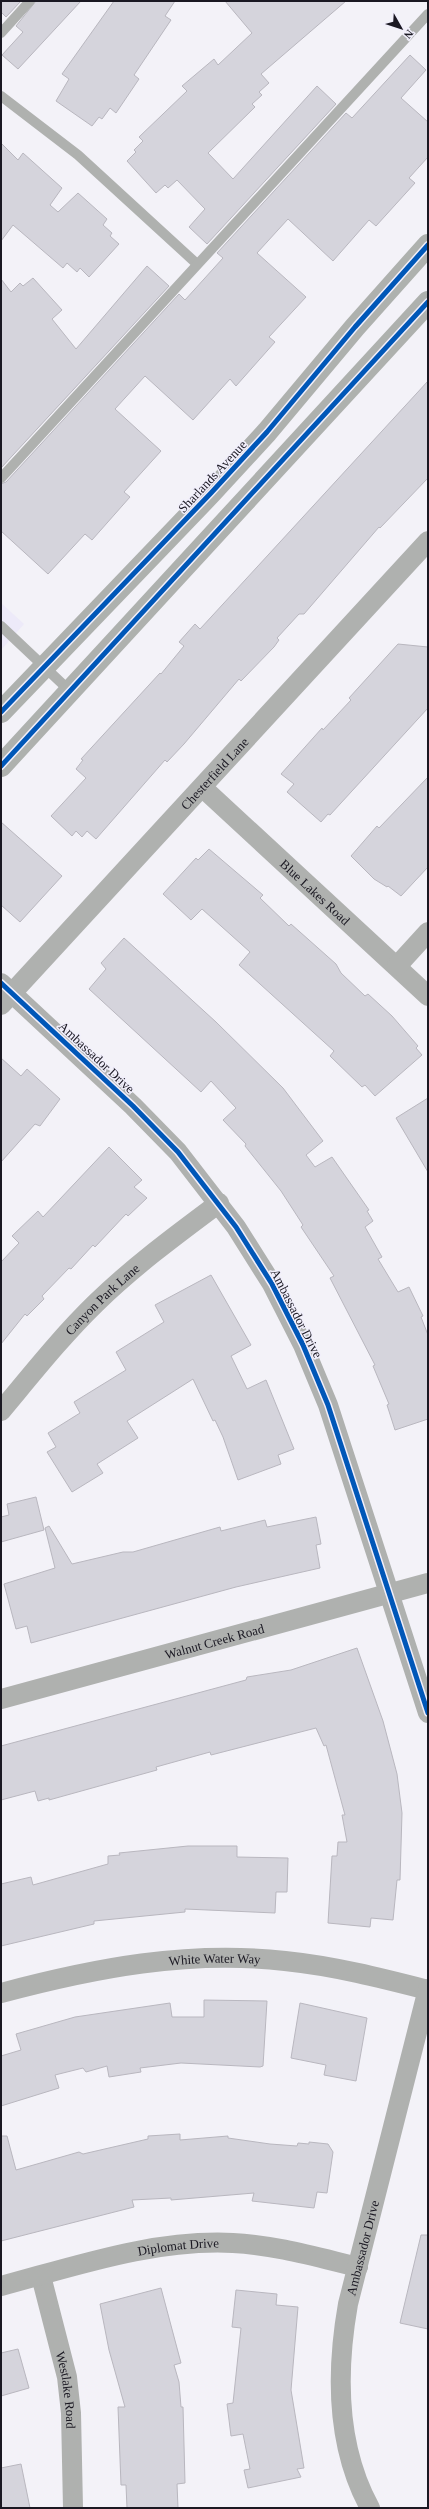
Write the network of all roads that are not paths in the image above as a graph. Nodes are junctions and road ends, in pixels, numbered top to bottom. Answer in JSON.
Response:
{"nodes":[{"id":1,"x":30,"y":1,"type":"edge"},
{"id":2,"x":428,"y":14,"type":"edge"},
{"id":3,"x":1,"y":33,"type":"edge"},
{"id":4,"x":1,"y":96,"type":"edge"},
{"id":5,"x":428,"y":245,"type":"edge"},
{"id":6,"x":197,"y":264,"type":"junction"},
{"id":7,"x":428,"y":302,"type":"edge"},
{"id":8,"x":1,"y":478,"type":"edge"},
{"id":9,"x":428,"y":542,"type":"edge"},
{"id":10,"x":1,"y":628,"type":"edge"},
{"id":11,"x":44,"y":669,"type":"junction"},
{"id":12,"x":70,"y":692,"type":"junction"},
{"id":13,"x":1,"y":712,"type":"edge"},
{"id":14,"x":1,"y":766,"type":"edge"},
{"id":15,"x":203,"y":788,"type":"junction"},
{"id":16,"x":428,"y":932,"type":"edge"},
{"id":17,"x":397,"y":966,"type":"junction"},
{"id":18,"x":4,"y":994,"type":"edge"},
{"id":19,"x":428,"y":996,"type":"edge"},
{"id":20,"x":218,"y":1203,"type":"junction"},
{"id":21,"x":1,"y":1411,"type":"edge"},
{"id":22,"x":428,"y":1583,"type":"edge"},
{"id":23,"x":390,"y":1595,"type":"junction"},
{"id":24,"x":1,"y":1699,"type":"edge"},
{"id":25,"x":428,"y":1714,"type":"edge"},
{"id":26,"x":428,"y":1989,"type":"edge"},
{"id":27,"x":1,"y":1993,"type":"edge"},
{"id":28,"x":358,"y":2267,"type":"junction"},
{"id":29,"x":40,"y":2276,"type":"junction"},
{"id":30,"x":1,"y":2286,"type":"edge"},
{"id":31,"x":73,"y":2508,"type":"edge"},
{"id":32,"x":370,"y":2508,"type":"edge"}],
"edges":[{"from":1,"to":3,"type":"lane"},
{"from":2,"to":6,"type":"lane"},
{"from":4,"to":6,"type":"lane"},
{"from":5,"to":11,"type":"main road","name":"Sharlands Avenue"},
{"from":6,"to":8,"type":"lane"},
{"from":7,"to":12,"type":"main road"},
{"from":9,"to":15,"type":"street","name":"Chesterfield Lane"},
{"from":10,"to":11,"type":"lane"},
{"from":11,"to":12,"type":"lane"},
{"from":11,"to":13,"type":"main road","name":"Sharlands Avenue"},
{"from":12,"to":14,"type":"main road"},
{"from":15,"to":17,"type":"street","name":"Blue Lakes Road"},
{"from":15,"to":18,"type":"street","name":"Chesterfield Lane"},
{"from":16,"to":17,"type":"street"},
{"from":17,"to":19,"type":"street","name":"Blue Lakes Road"},
{"from":18,"to":20,"type":"street","name":"Ambassador Drive"},
{"from":20,"to":21,"type":"street","name":"Canyon Park Lane"},
{"from":20,"to":23,"type":"street","name":"Ambassador Drive"},
{"from":22,"to":23,"type":"street","name":"Walnut Creek Road"},
{"from":23,"to":24,"type":"street","name":"Walnut Creek Road"},
{"from":23,"to":25,"type":"street","name":"Ambassador Drive"},
{"from":26,"to":27,"type":"street","name":"White Water Way"},
{"from":26,"to":28,"type":"street","name":"Ambassador Drive"},
{"from":28,"to":29,"type":"street","name":"Diplomat Drive"},
{"from":28,"to":32,"type":"street","name":"Ambassador Drive"},
{"from":29,"to":30,"type":"street","name":"Diplomat Drive"},
{"from":29,"to":31,"type":"street","name":"Westlake Road"}]}
